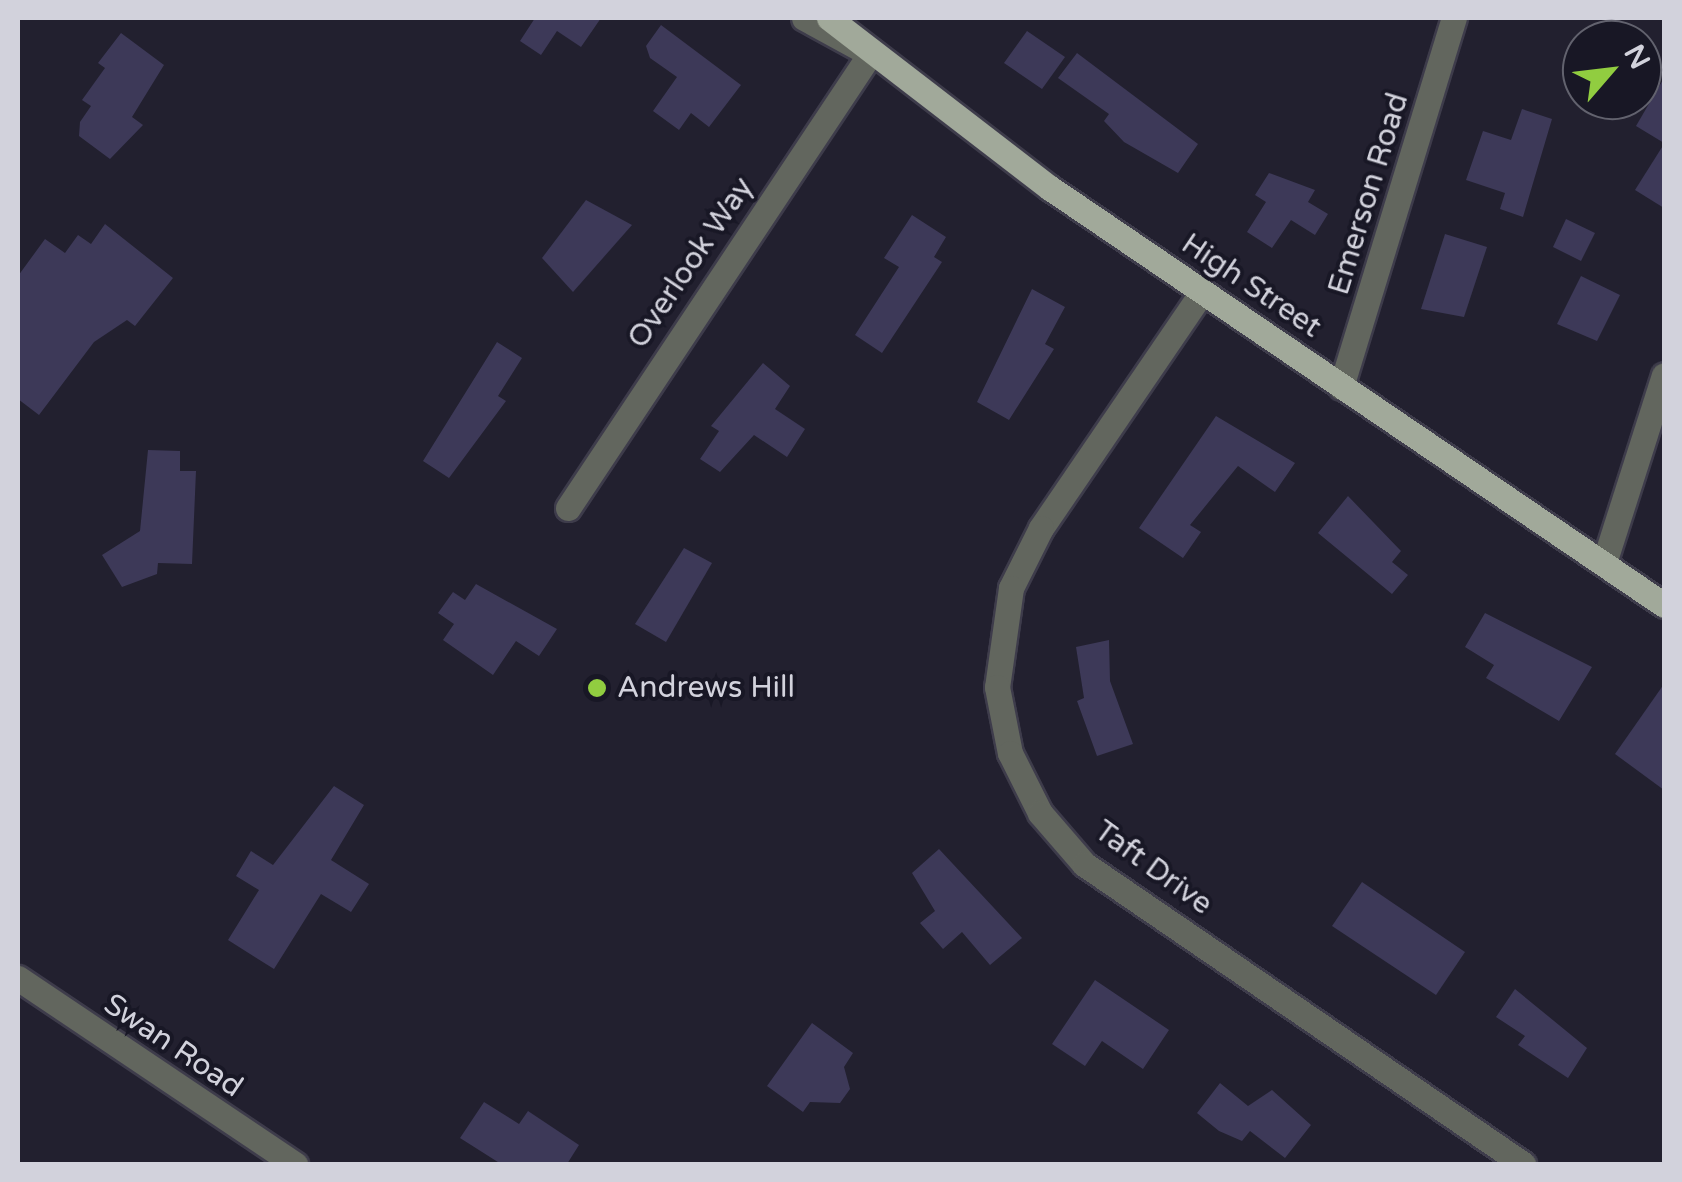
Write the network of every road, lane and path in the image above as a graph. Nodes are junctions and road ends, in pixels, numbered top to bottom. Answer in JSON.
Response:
{"nodes":[{"id":1,"x":804,"y":18,"type":"edge"},
{"id":2,"x":829,"y":18,"type":"edge"},
{"id":3,"x":1454,"y":18,"type":"edge"},
{"id":4,"x":870,"y":54,"type":"junction"},
{"id":5,"x":1202,"y":292,"type":"junction"},
{"id":6,"x":1664,"y":374,"type":"edge"},
{"id":7,"x":1341,"y":387,"type":"junction"},
{"id":8,"x":568,"y":508,"type":"dead end"},
{"id":9,"x":1604,"y":563,"type":"junction"},
{"id":10,"x":1664,"y":605,"type":"edge"},
{"id":11,"x":18,"y":978,"type":"edge"},
{"id":12,"x":295,"y":1164,"type":"edge"},
{"id":13,"x":1523,"y":1164,"type":"edge"}],
"edges":[{"from":1,"to":4,"type":"street","name":"High Street"},
{"from":2,"to":4,"type":"main road"},
{"from":3,"to":7,"type":"street","name":"Emerson Road"},
{"from":4,"to":5,"type":"main road","name":"High Street"},
{"from":4,"to":8,"type":"street","name":"Overlook Way"},
{"from":5,"to":7,"type":"main road","name":"High Street"},
{"from":5,"to":13,"type":"street","name":"Taft Drive"},
{"from":6,"to":9,"type":"street"},
{"from":7,"to":9,"type":"main road","name":"High Street"},
{"from":9,"to":10,"type":"main road","name":"High Street"},
{"from":11,"to":12,"type":"street","name":"Swan Road"}]}
